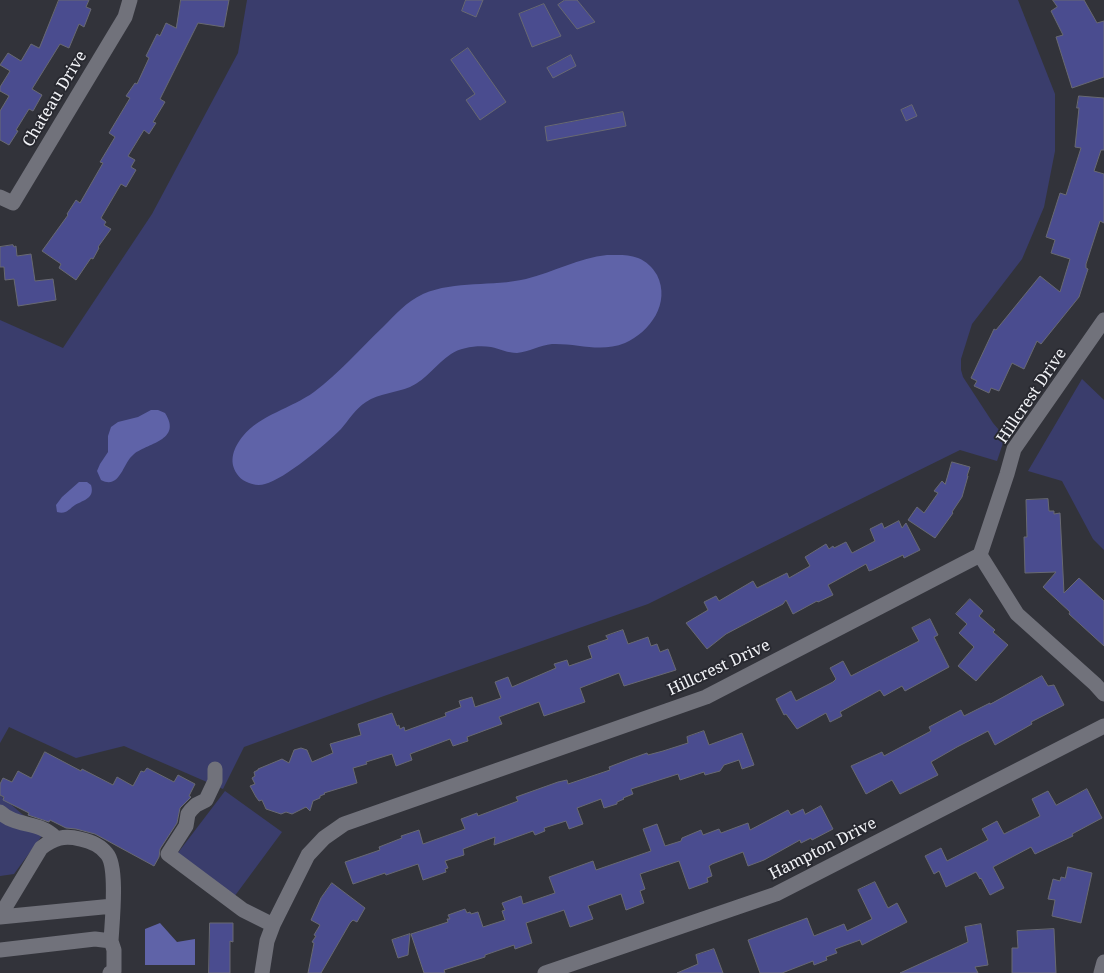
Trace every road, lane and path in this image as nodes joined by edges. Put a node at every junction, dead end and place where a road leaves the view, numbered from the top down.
1 (130, 0) edge
2 (0, 198) edge
3 (1104, 320) edge
4 (980, 555) junction
5 (1104, 694) edge
6 (1104, 726) edge
7 (216, 769) dead end
8 (0, 812) edge
9 (56, 838) junction
10 (113, 906) junction
11 (0, 916) edge
12 (273, 924) junction
13 (111, 941) junction
14 (0, 950) edge
15 (1104, 962) edge
16 (110, 973) edge
17 (262, 973) edge
18 (545, 973) edge
19 (1101, 973) edge

1 - 2 street, Chateau Drive
3 - 4 street, Hillcrest Drive
4 - 5 street
4 - 12 street, Hillcrest Drive
6 - 18 street, Hampton Drive
7 - 12 street
8 - 9 street
9 - 10 street
9 - 11 street
10 - 11 street
10 - 13 street
12 - 17 street, Hillcrest Drive
13 - 14 street
13 - 16 street
15 - 19 street

